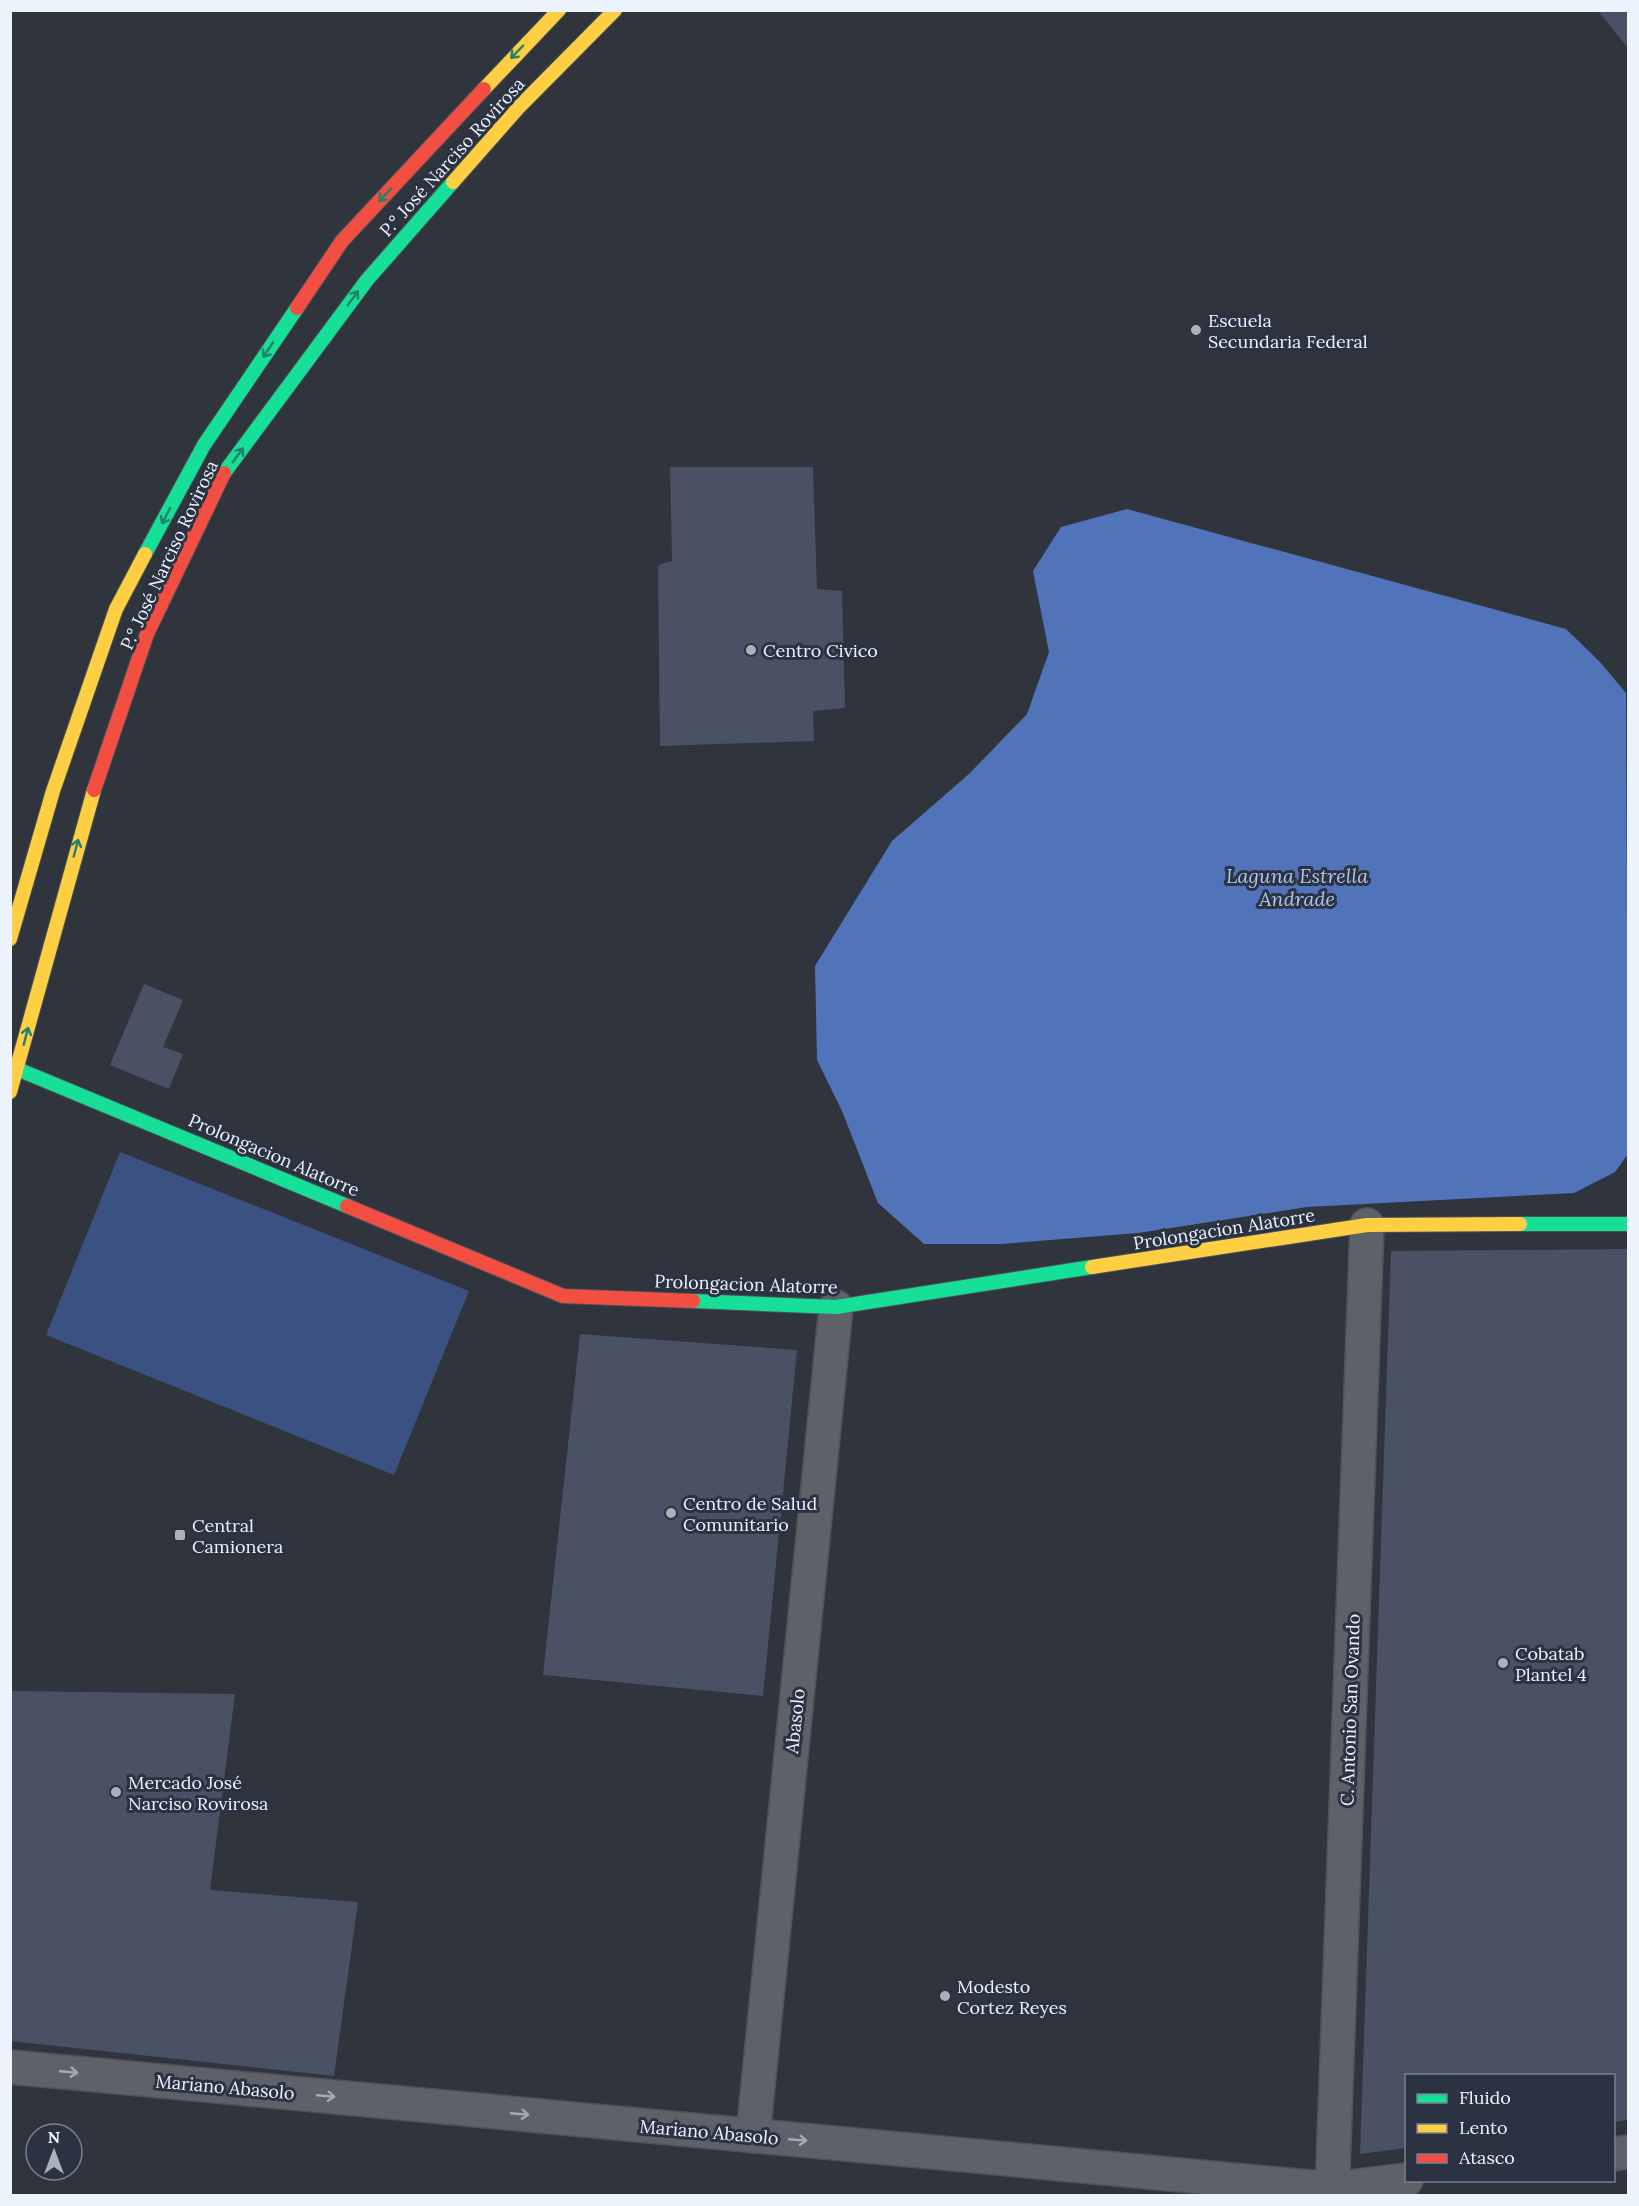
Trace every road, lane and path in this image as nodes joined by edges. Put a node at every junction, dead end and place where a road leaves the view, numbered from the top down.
1 (559, 10) edge
2 (615, 10) edge
3 (10, 939) edge
4 (14, 1067) edge
5 (10, 1092) edge
6 (1629, 1224) edge
7 (1367, 1225) junction
8 (836, 1307) junction
9 (10, 2067) edge
10 (753, 2136) junction
11 (1405, 2180) edge
12 (1332, 2192) edge

1 -> 3 main road, P.° José Narciso Rovirosa
4 -> 2 main road, P.° José Narciso Rovirosa
4 - 5 main road, P.° José Narciso Rovirosa
4 - 8 main road, Prolongacion Alatorre
6 - 7 main road, Prolongacion Alatorre
7 - 8 main road, Prolongacion Alatorre
7 - 12 street, C. Antonio San Ovando
8 - 10 street, Abasolo
9 -> 10 street, Mariano Abasolo
10 -> 12 street, Mariano Abasolo
11 - 12 street, Mariano Abasolo

